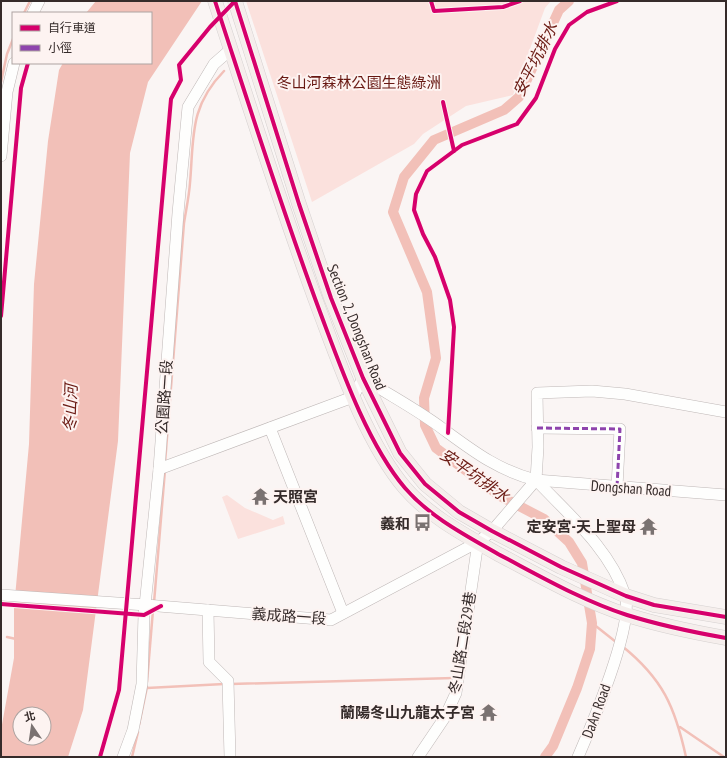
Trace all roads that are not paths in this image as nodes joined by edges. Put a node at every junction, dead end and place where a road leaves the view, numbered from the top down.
1 (39, 1) edge
2 (215, 1) edge
3 (235, 1) edge
4 (34, 12) edge
5 (230, 50) junction
6 (14, 64) edge
7 (1, 156) edge
8 (363, 378) junction
9 (353, 396) junction
10 (726, 412) edge
11 (270, 428) junction
12 (538, 428) junction
13 (159, 469) junction
14 (536, 480) junction
15 (617, 487) junction
16 (726, 495) edge
17 (492, 531) junction
18 (478, 542) junction
19 (1, 595) edge
20 (626, 596) junction
21 (146, 605) junction
22 (208, 610) junction
23 (343, 613) junction
24 (726, 617) edge
25 (625, 620) junction
26 (726, 638) edge
27 (123, 757) edge
28 (230, 757) edge
29 (418, 757) edge
30 (578, 757) edge

1 - 4 street
2 - 5 main road, Section 2, Dongshan Road
3 - 8 main road, Section 2, Dongshan Road
5 - 9 main road, Section 2, Dongshan Road
5 - 13 street, 公園路一段
6 - 7 street
8 - 9 street
8 - 14 street, Dongshan Road
8 - 17 main road, Section 2, Dongshan Road
9 - 11 street
9 - 18 main road, Section 2, Dongshan Road
10 - 12 street
11 - 13 street
11 - 23 street
12 - 14 street
12 - 15 street
13 - 21 street, 公園路一段
14 - 15 street, Dongshan Road
14 - 17 street, 義成路一段
14 - 20 street
15 - 16 street, Dongshan Road
17 - 18 street, 義成路一段
17 - 20 main road, Section 2, Dongshan Road
18 - 23 street, 義成路一段
18 - 25 main road, Section 2, Dongshan Road
18 - 29 street, 冬山路二段29巷
19 - 21 street, 義成路一段
20 - 24 main road, Section 2, Dongshan Road
20 - 25 street, DaAn Road
21 - 22 street, 義成路一段
21 - 27 street, 公園路一段
22 - 23 street, 義成路一段
22 - 28 street
25 - 26 main road, Section 2, Dongshan Road
25 - 30 street, DaAn Road

